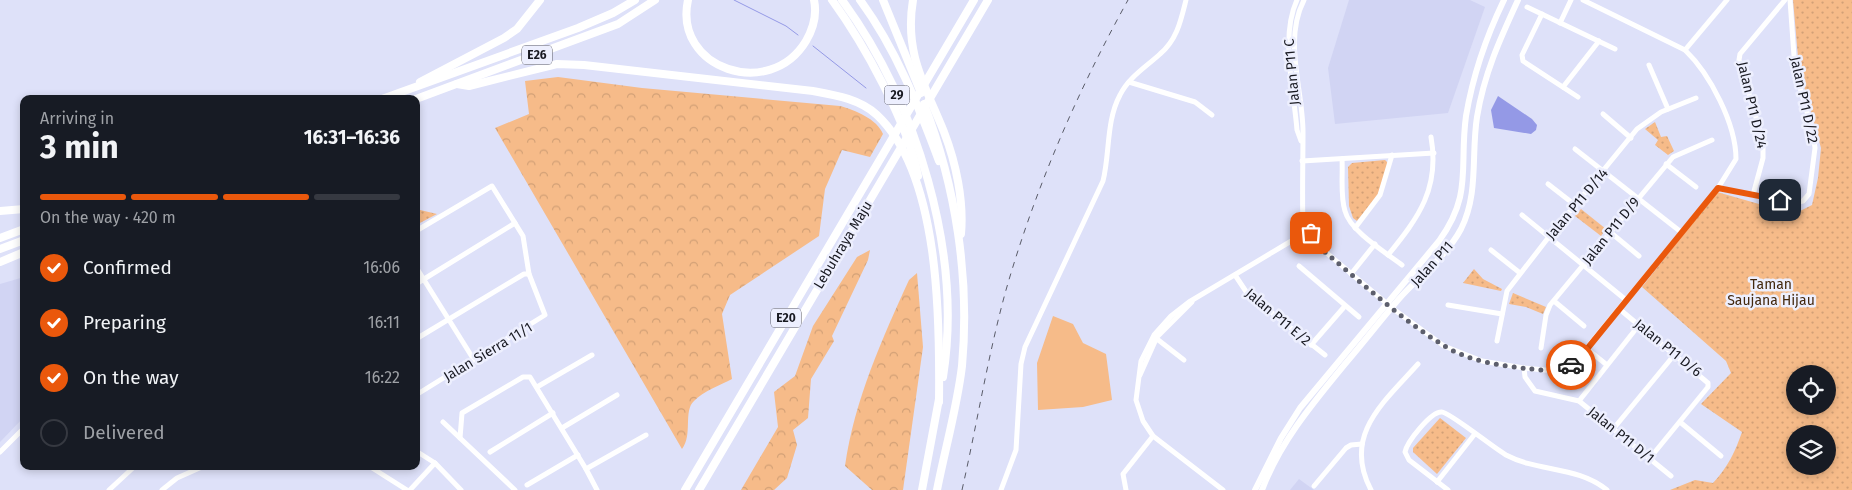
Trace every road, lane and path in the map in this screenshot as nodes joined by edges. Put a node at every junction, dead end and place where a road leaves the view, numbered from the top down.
1 (540, 0) edge
2 (635, 0) edge
3 (655, 0) edge
4 (688, 0) edge
5 (814, 0) edge
6 (832, 0) edge
7 (842, 0) edge
8 (860, 0) edge
9 (883, 0) edge
10 (913, 0) edge
11 (974, 0) edge
12 (988, 0) edge
13 (1186, 0) edge
14 (1297, 0) edge
15 (1304, 0) edge
16 (1504, 0) edge
17 (1518, 0) edge
18 (1571, 0) edge
19 (1583, 0) edge
20 (1727, 0) edge
21 (1785, 0) edge
22 (1790, 0) edge
23 (628, 3) edge
24 (1527, 7) dead end
25 (1542, 14) junction
26 (1560, 23) junction
27 (1598, 41) junction
28 (1615, 49) dead end
29 (1685, 50) junction
30 (1649, 65) dead end
31 (1129, 82) junction
32 (457, 84) junction
33 (1563, 87) junction
34 (413, 88) junction
35 (393, 95) edge
36 (1578, 97) dead end
37 (420, 98) edge
38 (1696, 98) dead end
39 (1668, 109) junction
40 (1602, 114) dead end
41 (1212, 115) dead end
42 (1431, 136) dead end
43 (1631, 138) junction
44 (1712, 140) dead end
45 (1302, 144) junction
46 (1575, 149) dead end
47 (1434, 153) junction
48 (1392, 155) junction
49 (1342, 159) junction
50 (1302, 161) junction
51 (1666, 164) junction
52 (1604, 172) junction
53 (947, 183) junction
54 (1548, 184) dead end
55 (1696, 187) dead end
56 (1718, 188) junction
57 (1753, 195) junction
58 (1638, 198) junction
59 (1575, 205) junction
60 (923, 208) junction
61 (20, 209) edge
62 (0, 211) edge
63 (1522, 215) dead end
64 (515, 223) junction
65 (1303, 227) junction
66 (1355, 228) junction
67 (420, 229) edge
68 (20, 230) edge
69 (1610, 232) junction
70 (1681, 232) junction
71 (0, 238) edge
72 (1298, 238) junction
73 (1309, 238) junction
74 (1548, 238) junction
75 (960, 241) junction
76 (20, 242) edge
77 (1375, 244) junction
78 (0, 249) edge
79 (1491, 250) dead end
80 (20, 254) edge
81 (1388, 254) junction
82 (1639, 256) dead end
83 (0, 262) edge
84 (1402, 265) dead end
85 (1298, 266) dead end
86 (1582, 266) junction
87 (1520, 273) junction
88 (420, 274) edge
89 (529, 274) junction
90 (1351, 274) junction
91 (1235, 275) junction
92 (423, 280) junction
93 (420, 282) edge
94 (1626, 300) junction
95 (1554, 301) junction
96 (1192, 302) junction
97 (1448, 304) dead end
98 (1346, 306) junction
99 (1390, 306) junction
100 (1623, 312) dead end
101 (1502, 314) junction
102 (1359, 316) dead end
103 (447, 320) junction
104 (1584, 326) dead end
105 (1639, 326) junction
106 (420, 337) edge
107 (1157, 338) junction
108 (1498, 341) dead end
109 (1312, 345) junction
110 (1541, 348) dead end
111 (1587, 349) junction
112 (1675, 354) junction
113 (592, 355) dead end
114 (1325, 356) dead end
115 (474, 360) junction
116 (1184, 360) dead end
117 (1418, 364) dead end
118 (1607, 365) junction
119 (1524, 368) junction
120 (1140, 375) junction
121 (537, 387) junction
122 (420, 393) edge
123 (617, 395) dead end
124 (1579, 401) junction
125 (939, 402) junction
126 (553, 413) junction
127 (442, 422) dead end
128 (1680, 422) junction
129 (562, 428) junction
130 (1614, 428) junction
131 (20, 432) edge
132 (646, 435) dead end
133 (1474, 435) junction
134 (1153, 436) junction
135 (460, 438) junction
136 (1362, 444) junction
137 (0, 452) edge
138 (490, 452) dead end
139 (420, 453) edge
140 (578, 454) junction
141 (1721, 456) dead end
142 (1650, 458) junction
143 (435, 462) junction
144 (586, 469) junction
145 (131, 470) edge
146 (195, 470) edge
147 (376, 470) edge
148 (1671, 476) dead end
149 (1437, 482) junction
150 (527, 485) dead end
151 (1314, 486) dead end
152 (109, 490) edge
153 (162, 490) edge
154 (409, 490) edge
155 (461, 490) edge
156 (515, 490) edge
157 (596, 490) edge
158 (685, 490) edge
159 (698, 490) edge
160 (922, 490) edge
161 (937, 490) edge
162 (1001, 490) edge
163 (1126, 490) edge
164 (1223, 490) edge
165 (1255, 490) edge
166 (1262, 490) edge
167 (1371, 490) edge
168 (1448, 490) edge
169 (1606, 490) edge

1 - 34 highway
2 - 23 highway, E26
3 - 32 highway, E26
4 - 5 highway
6 - 60 highway
7 - 125 highway, 29
8 - 53 highway, 29
9 - 53 highway
10 - 75 highway
11 - 158 highway, Lebuhraya Maju / E20
12 - 159 highway, Lebuhraya Maju / E20
13 - 31 street
14 - 45 street, Jalan P11 C
15 - 45 street, Jalan P11 C
16 - 99 main road, Jalan P11
17 - 99 main road, Jalan P11
18 - 26 street
19 - 29 street
20 - 29 street
21 - 57 street, Jalan P11 D/24
22 - 57 street, Jalan P11 D/22
23 - 34 highway, E26
24 - 25 street
25 - 26 street
25 - 33 street
26 - 27 street
27 - 28 street
27 - 33 street
29 - 56 street
30 - 39 street
31 - 41 street
31 - 162 street
32 - 37 highway, E26
32 - 60 highway
33 - 36 street
34 - 35 highway, E26
38 - 39 street, Jalan P11 D/14
39 - 43 street, Jalan P11 D/14
40 - 43 street
42 - 47 street
43 - 52 street, Jalan P11 D/14
44 - 51 street, Jalan P11 D/9
45 - 50 street, Jalan P11 C
46 - 52 street
47 - 48 street
47 - 81 street
48 - 49 street
48 - 66 street
49 - 50 street
49 - 66 street
50 - 65 street, Jalan P11 C
51 - 55 street
51 - 58 street, Jalan P11 D/9
52 - 58 street
52 - 59 street, Jalan P11 D/14
53 - 75 highway, 29
54 - 59 street
56 - 57 street, Jalan P11 D/22
56 - 70 street
58 - 69 street, Jalan P11 D/9
58 - 70 street
59 - 74 street, Jalan P11 D/14
60 - 125 highway
61 - 62 highway
63 - 74 street
64 - 67 street
64 - 89 street
64 - 92 street
65 - 72 street
65 - 73 street
66 - 77 street
68 - 71 highway
69 - 82 street
69 - 86 street, Jalan P11 D/9
70 - 94 street
72 - 73 street
72 - 91 street
73 - 90 street
74 - 86 street
74 - 87 street, Jalan P11 D/14
75 - 161 highway, 29
76 - 78 highway
77 - 81 street
77 - 90 street
79 - 87 street
80 - 83 highway
81 - 84 street
85 - 98 street
86 - 94 street
86 - 95 street, Jalan P11 D/9
87 - 101 street, Jalan P11 D/14
88 - 92 street
89 - 103 street
89 - 115 street, Jalan Sierra 11/1
90 - 99 street
91 - 96 street
91 - 109 street, Jalan P11 E/2
92 - 93 street
92 - 103 street
94 - 111 street
95 - 104 street
95 - 110 street, Jalan P11 D/9
96 - 107 street
96 - 120 street
97 - 101 street
98 - 102 street
98 - 109 street
99 - 119 street
99 - 165 main road, Jalan P11
99 - 166 main road, Jalan P11
100 - 105 street, Jalan P11 D/6
101 - 108 street, Jalan P11 D/14
103 - 106 street
103 - 115 street
105 - 112 street, Jalan P11 D/6
105 - 118 street
107 - 116 street
107 - 120 street
109 - 114 street, Jalan P11 E/2
111 - 118 street
111 - 119 street
112 - 128 street, Jalan P11 D/6
112 - 130 street
113 - 121 street
115 - 122 street, Jalan Sierra 11/1
117 - 136 street
118 - 124 street
119 - 124 street, Jalan P11 D/1
120 - 134 street
121 - 126 street
121 - 135 street
123 - 129 street
124 - 130 street, Jalan P11 D/1
125 - 160 highway, 29
126 - 129 street
126 - 138 street
127 - 135 street
128 - 141 street
128 - 142 street
129 - 140 street
130 - 142 street, Jalan P11 D/1
131 - 137 street
132 - 144 street
133 - 149 street
133 - 149 street
133 - 169 street
134 - 163 street
134 - 164 street
135 - 156 street
136 - 151 street
136 - 167 street
139 - 143 street
140 - 144 street
140 - 150 street
142 - 148 street, Jalan P11 D/1
143 - 154 street
143 - 155 street
144 - 157 street
145 - 152 street
146 - 153 street
147 - 154 street
149 - 168 street

